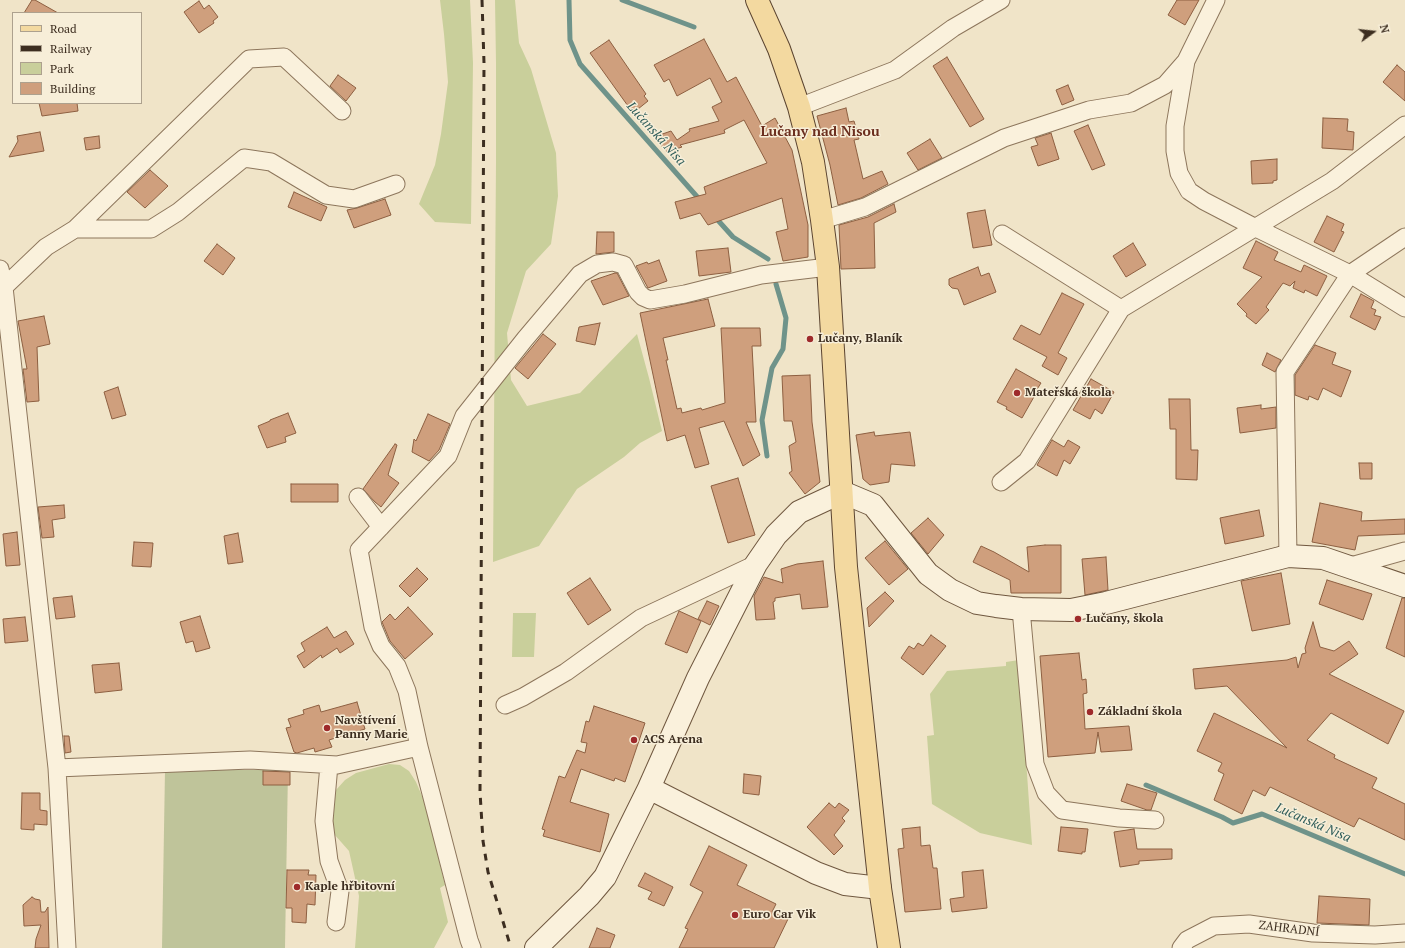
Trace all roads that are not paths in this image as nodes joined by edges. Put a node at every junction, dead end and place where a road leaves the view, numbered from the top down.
1 (756, 0) edge
2 (1001, 0) edge
3 (1216, 0) edge
4 (1186, 61) junction
5 (799, 107) junction
6 (342, 111) dead end
7 (1405, 125) edge
8 (396, 184) dead end
9 (822, 220) junction
10 (1254, 227) junction
11 (75, 229) junction
12 (1002, 234) dead end
13 (1405, 237) edge
14 (828, 267) junction
15 (0, 269) edge
16 (1350, 274) junction
17 (4, 287) junction
18 (1405, 308) edge
19 (1121, 309) junction
20 (1001, 482) dead end
21 (842, 492) junction
22 (358, 497) dead end
23 (381, 526) junction
24 (1405, 551) edge
25 (1288, 556) junction
26 (756, 564) junction
27 (1351, 566) junction
28 (1405, 586) edge
29 (1021, 609) junction
30 (505, 705) dead end
31 (419, 747) junction
32 (329, 765) junction
33 (57, 768) junction
34 (649, 788) junction
35 (1155, 820) dead end
36 (880, 888) junction
37 (336, 922) dead end
38 (1405, 934) edge
39 (67, 948) edge
40 (472, 948) edge
41 (536, 948) edge
42 (889, 948) edge
43 (1181, 948) edge

1 - 5 main road
2 - 5 street
3 - 4 street
4 - 9 street
4 - 10 street
5 - 9 main road
6 - 11 street
7 - 10 street
8 - 11 street
9 - 14 main road
10 - 16 street
10 - 19 street
11 - 17 street
12 - 19 street
13 - 16 street
14 - 21 main road
14 - 23 street
15 - 17 street
16 - 18 street
16 - 25 street
17 - 33 street
19 - 20 street
21 - 26 street
21 - 29 street
21 - 36 main road
22 - 23 street
23 - 31 street
24 - 27 street
25 - 27 street
25 - 29 street
26 - 30 street
26 - 34 street
27 - 28 street
29 - 35 street
31 - 32 street
31 - 40 street
32 - 33 street
32 - 37 street
33 - 39 street
34 - 36 street
34 - 41 street
36 - 42 main road
38 - 43 street, ZAHRADNÍ

